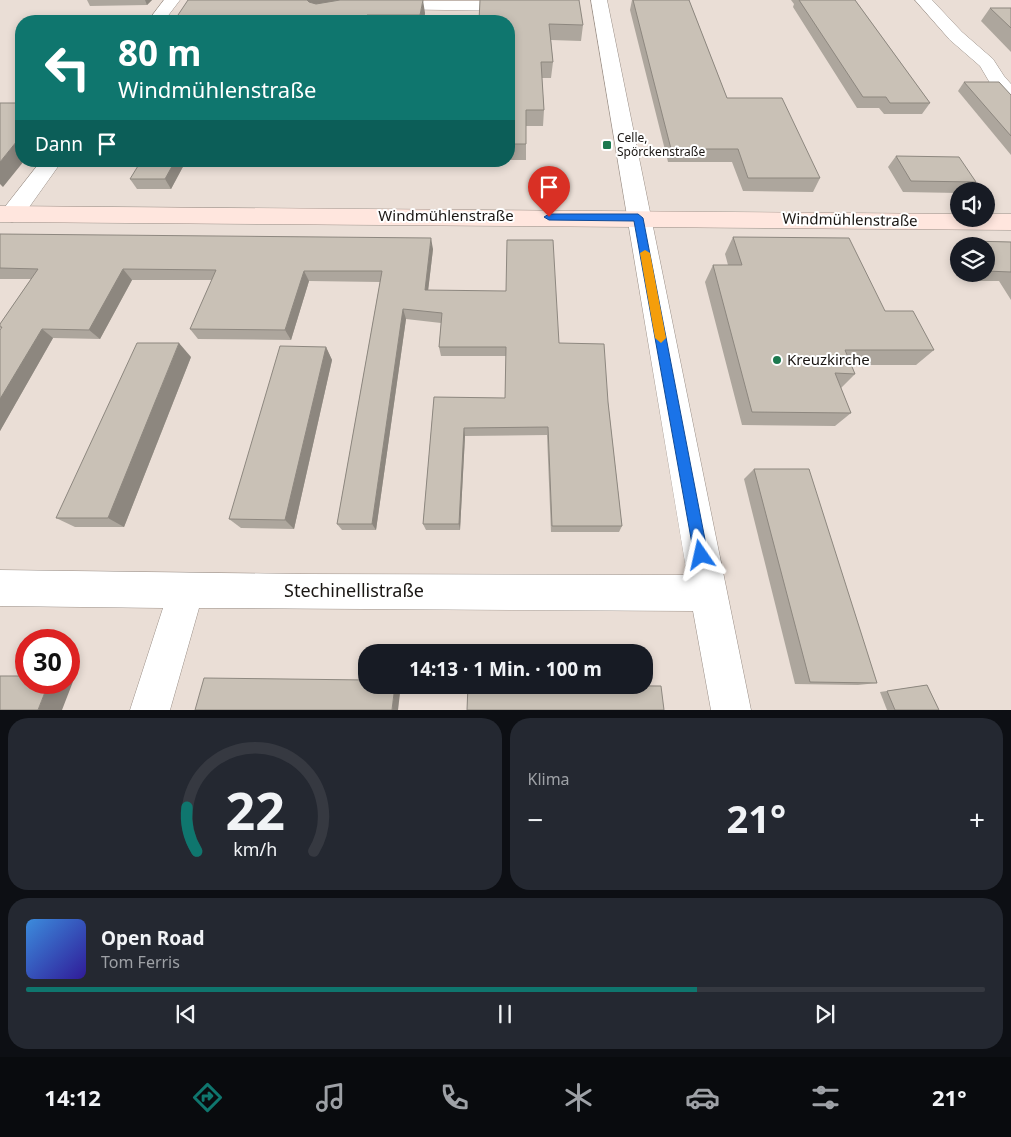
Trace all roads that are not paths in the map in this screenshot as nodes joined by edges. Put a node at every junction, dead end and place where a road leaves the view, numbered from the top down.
1 (172, 0) edge
2 (923, 0) edge
3 (599, 4) edge
4 (369, 6) edge
5 (533, 7) edge
6 (581, 7) edge
7 (161, 15) edge
8 (1011, 95) edge
9 (47, 167) edge
10 (6, 214) edge
11 (638, 218) junction
12 (1011, 222) edge
13 (0, 588) edge
14 (186, 590) junction
15 (708, 593) junction
16 (150, 710) edge
17 (731, 710) edge

1 - 7 street
2 - 8 street
3 - 6 street
3 - 11 street
4 - 5 street
9 - 10 street
10 - 11 street, Windmühlenstraße
11 - 12 street, Windmühlenstraße
11 - 15 street
13 - 14 street, Stechinellistraße
14 - 15 street, Stechinellistraße
14 - 16 street
15 - 17 street

